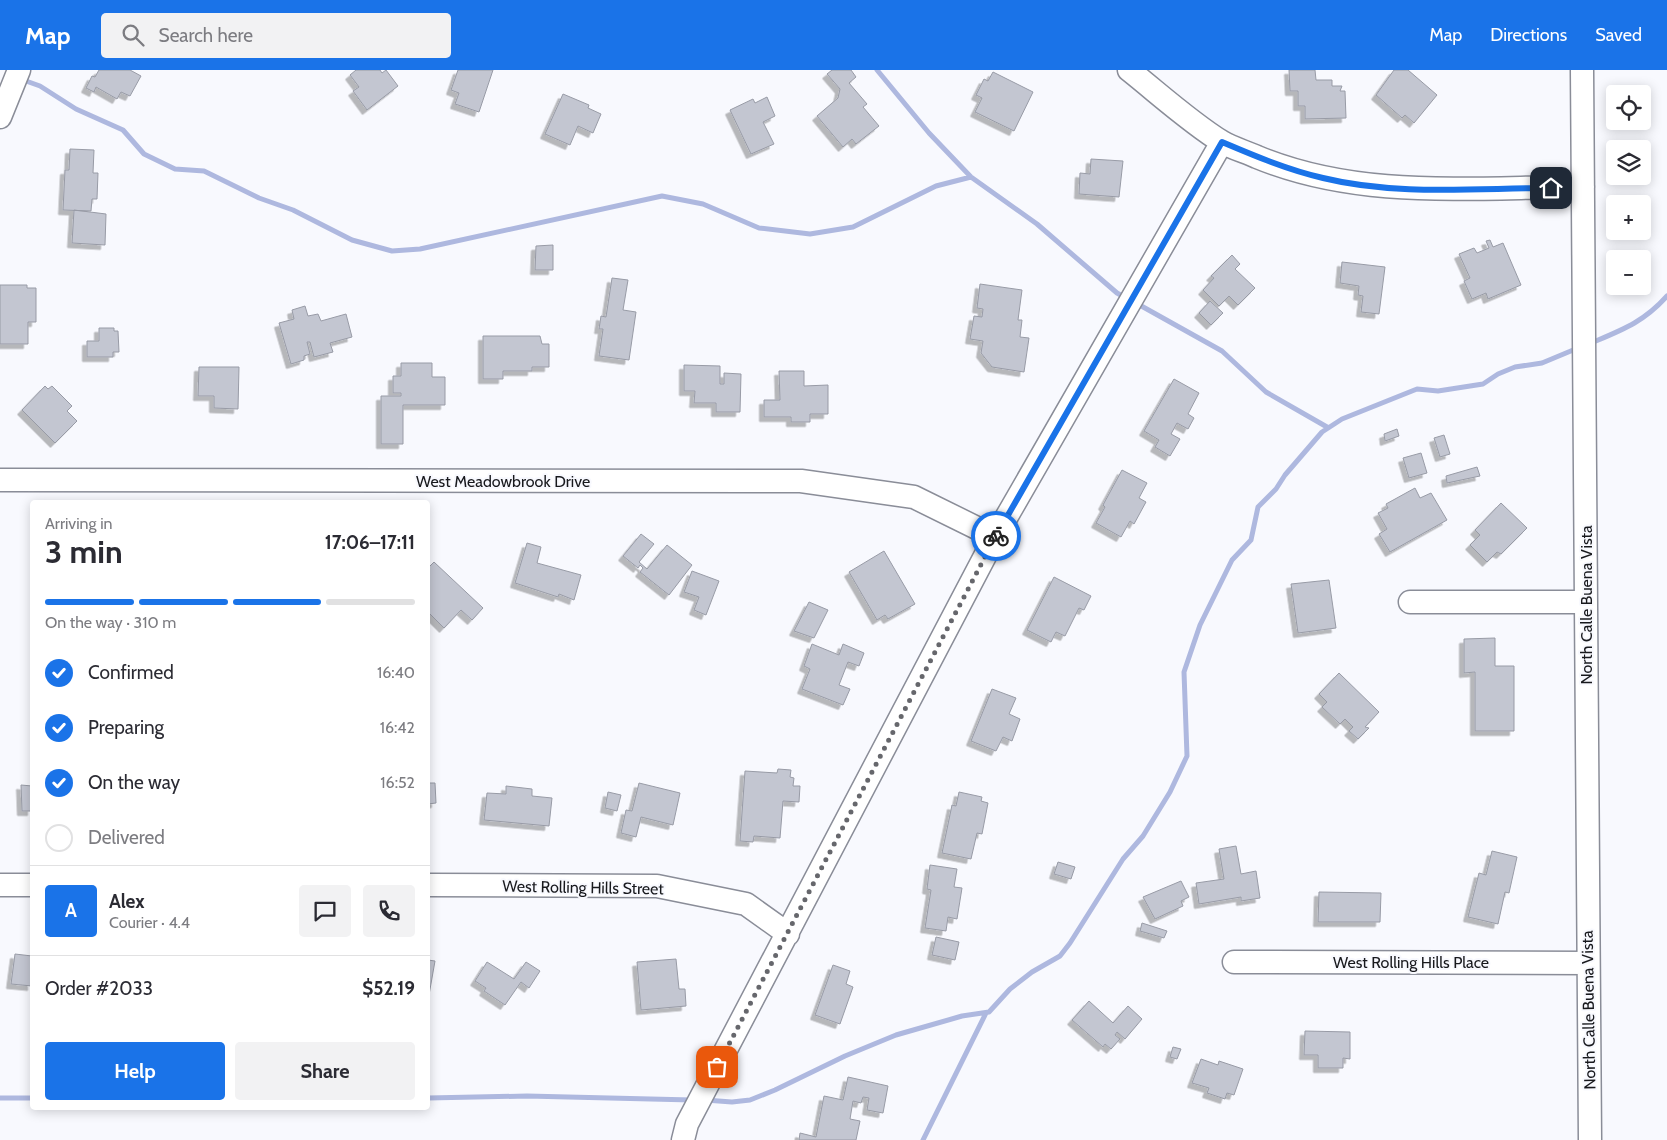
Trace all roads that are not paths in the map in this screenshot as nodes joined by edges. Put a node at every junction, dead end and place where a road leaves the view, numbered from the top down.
1 (18, 70) edge
2 (1129, 70) edge
3 (1582, 70) edge
4 (0, 117) edge
5 (1222, 142) junction
6 (1583, 187) junction
7 (0, 480) edge
8 (995, 537) junction
9 (1410, 602) dead end
10 (1585, 602) junction
11 (0, 885) edge
12 (30, 885) edge
13 (430, 886) edge
14 (788, 934) junction
15 (1234, 962) dead end
16 (1588, 963) junction
17 (683, 1140) edge
18 (1590, 1140) edge

1 - 4 street
2 - 5 street
3 - 6 street, North Calle Buena Vista
5 - 6 street
5 - 8 street
6 - 10 street, North Calle Buena Vista
7 - 8 street, West Meadowbrook Drive
8 - 14 street
9 - 10 street
10 - 16 street, North Calle Buena Vista
11 - 12 street
13 - 14 street, West Rolling Hills Street
14 - 17 street
15 - 16 street, West Rolling Hills Place
16 - 18 street, North Calle Buena Vista

